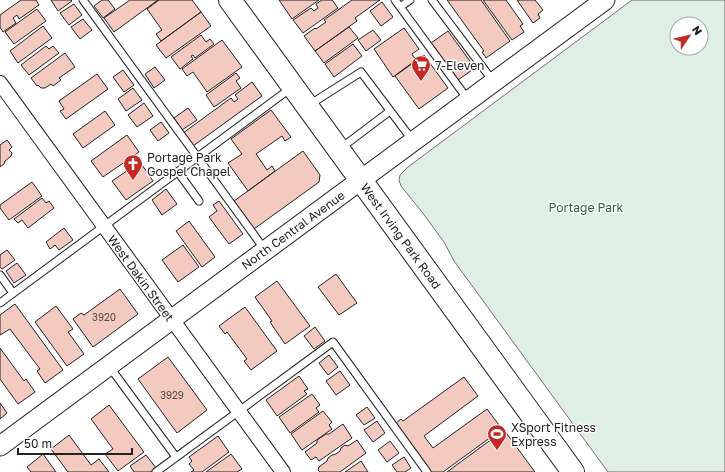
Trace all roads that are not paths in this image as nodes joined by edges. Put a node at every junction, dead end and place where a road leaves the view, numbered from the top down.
1 (84, 0) edge
2 (230, 0) edge
3 (395, 0) edge
4 (410, 0) edge
5 (432, 0) edge
6 (605, 0) edge
7 (400, 7) junction
8 (493, 82) junction
9 (0, 83) edge
10 (293, 86) junction
11 (469, 101) junction
12 (308, 107) junction
13 (390, 111) junction
14 (413, 142) junction
15 (338, 149) junction
16 (198, 157) junction
17 (178, 172) junction
18 (360, 180) junction
19 (199, 202) dead end
20 (104, 226) junction
21 (265, 250) junction
22 (0, 275) edge
23 (13, 293) junction
24 (0, 303) edge
25 (172, 319) junction
26 (109, 366) junction
27 (238, 411) junction
28 (0, 446) edge
29 (176, 457) junction
30 (156, 472) edge
31 (283, 472) edge
32 (427, 472) edge
33 (573, 472) edge

1 - 16 lane
2 - 10 main road, West Irving Park Road
3 - 7 lane
4 - 7 lane
5 - 8 lane
6 - 8 main road, North Central Avenue
7 - 11 lane
8 - 11 main road, North Central Avenue
9 - 20 street, West Dakin Street
10 - 12 main road, West Irving Park Road
10 - 16 lane
11 - 14 main road, North Central Avenue
12 - 13 lane
12 - 15 main road, West Irving Park Road
13 - 14 lane
13 - 15 lane
14 - 18 main road, North Central Avenue
15 - 18 main road, West Irving Park Road
16 - 17 lane
16 - 21 lane
17 - 19 lane
17 - 20 lane
18 - 21 main road, North Central Avenue
18 - 33 main road, West Irving Park Road
20 - 23 lane
20 - 25 street, West Dakin Street
21 - 25 main road, North Central Avenue
22 - 23 lane
23 - 24 lane
25 - 26 main road, North Central Avenue
25 - 27 street, West Dakin Street
26 - 28 main road, North Central Avenue
26 - 29 lane
27 - 29 lane
27 - 31 street, West Dakin Street
27 - 32 lane
29 - 30 lane

